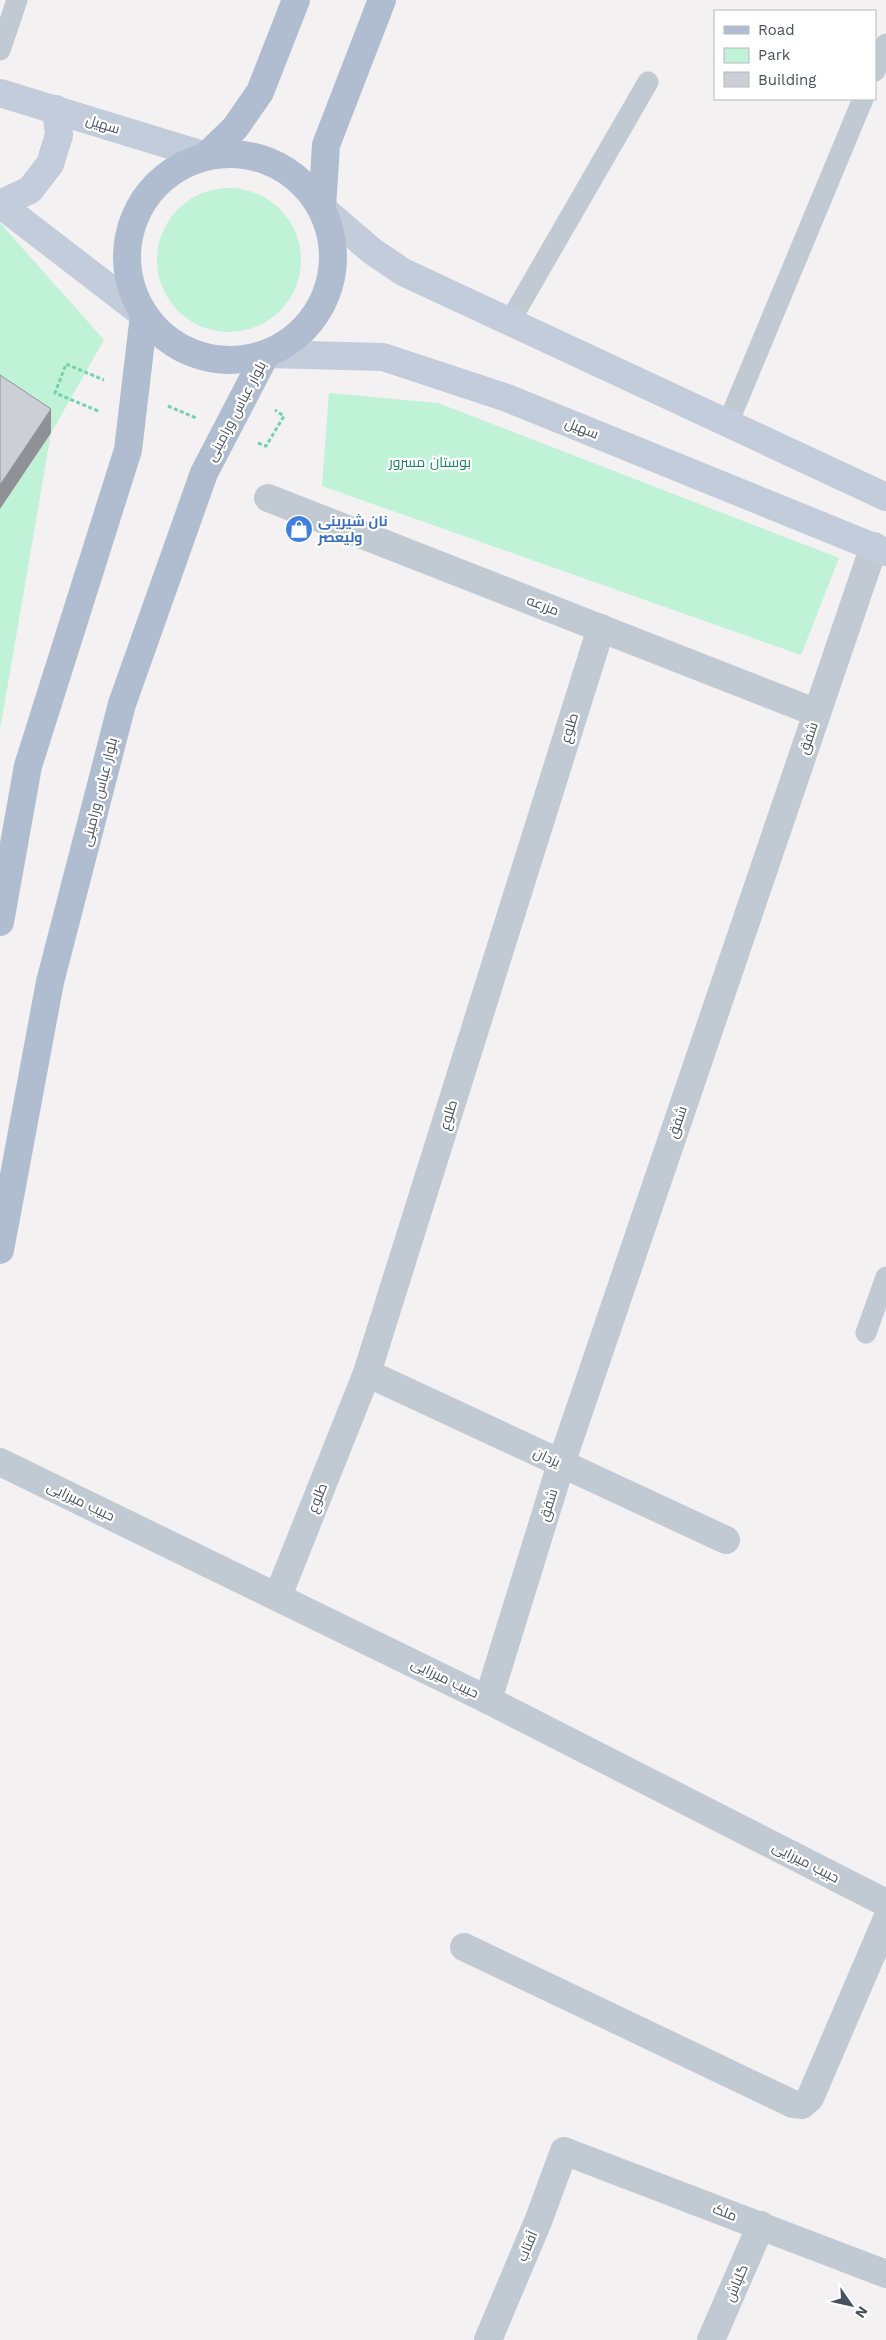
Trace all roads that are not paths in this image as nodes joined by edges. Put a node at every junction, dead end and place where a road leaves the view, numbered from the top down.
1 (17, 0) edge
2 (296, 0) edge
3 (382, 0) edge
4 (886, 44) edge
5 (0, 50) edge
6 (876, 69) edge
7 (648, 82) dead end
8 (0, 94) edge
9 (863, 100) edge
10 (56, 109) junction
11 (206, 156) junction
12 (0, 204) edge
13 (322, 208) junction
14 (144, 315) junction
15 (510, 322) junction
16 (266, 354) junction
17 (728, 423) junction
18 (885, 493) edge
19 (268, 498) dead end
20 (880, 549) edge
21 (601, 628) junction
22 (817, 713) junction
23 (0, 922) edge
24 (0, 1250) edge
25 (886, 1277) edge
26 (866, 1333) dead end
27 (367, 1373) junction
28 (0, 1462) edge
29 (561, 1464) junction
30 (726, 1540) dead end
31 (278, 1596) junction
32 (488, 1700) junction
33 (886, 1903) edge
34 (886, 1921) edge
35 (464, 1947) dead end
36 (564, 2151) joint
37 (761, 2225) junction
38 (886, 2274) edge
39 (488, 2340) edge
40 (711, 2340) edge

1 - 5 lane
2 - 11 main road
3 - 13 main road
4 - 6 lane
7 - 15 lane
8 - 10 main road, سهیل
9 - 17 lane
10 - 11 main road, سهیل
10 - 12 main road
11 - 13 main road
11 - 14 main road
12 - 14 main road
13 - 15 main road
13 - 16 main road
14 - 16 main road
14 - 23 main road
15 - 17 main road
16 - 20 main road, سهیل
16 - 24 main road, بلوار عباس ورامینی
17 - 18 main road
19 - 21 street, مزرعه
20 - 22 street, شفق
21 - 22 street, مزرعه
21 - 27 street, طلوع
22 - 29 street, شفق
25 - 26 lane
27 - 29 street, یزدان
27 - 31 street, طلوع
28 - 31 street, حبیب میرزایی
29 - 30 street, یزدان
29 - 32 street, شفق
31 - 32 street, حبیب میرزایی
32 - 33 street, حبیب میرزایی
34 - 35 street
36 - 37 street, ملک
36 - 39 street, آفتاب
37 - 38 street, ملک
37 - 40 street, گلپاش

